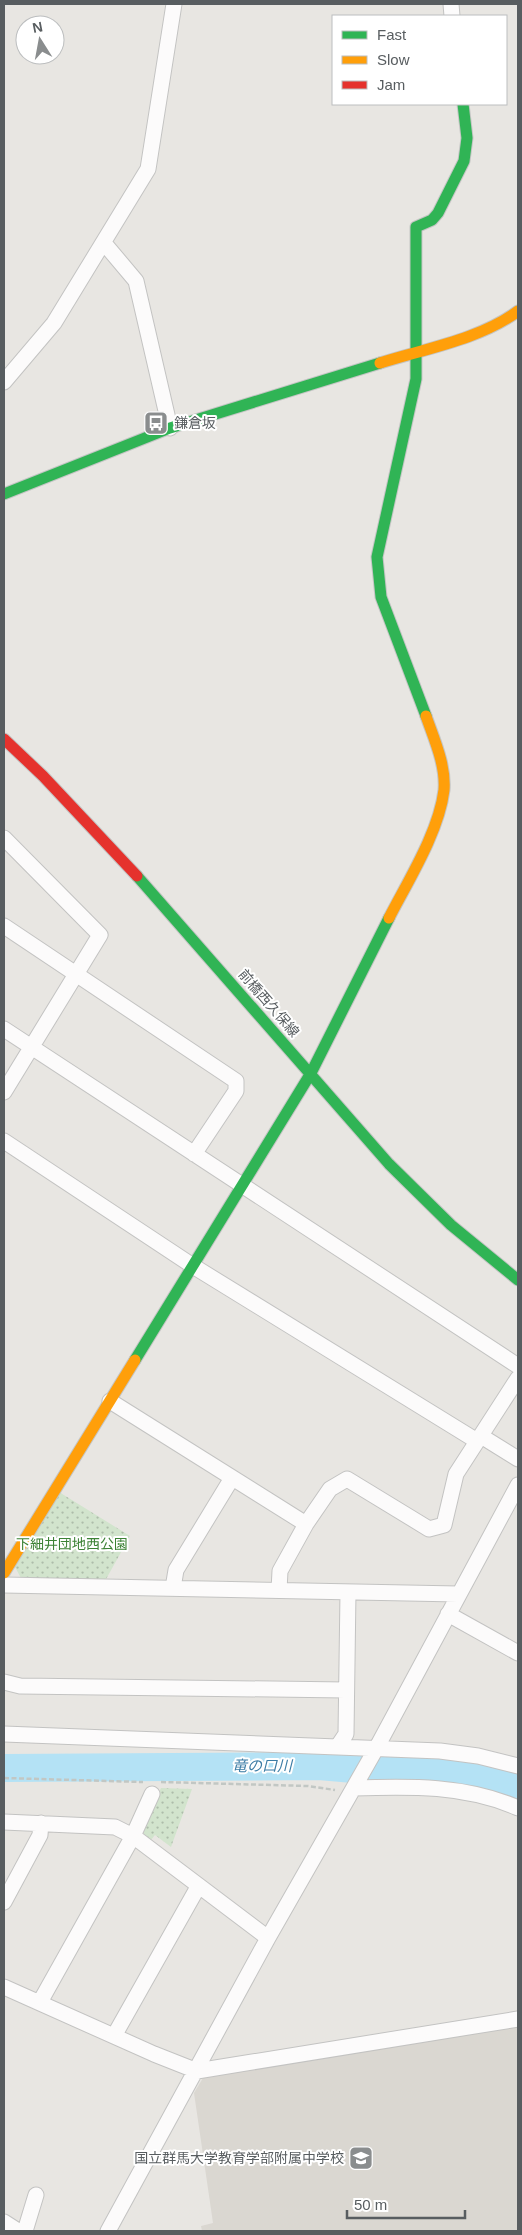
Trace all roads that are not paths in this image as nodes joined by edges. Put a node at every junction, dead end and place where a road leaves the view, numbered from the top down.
1 (174, 4) edge
2 (463, 105) edge
3 (104, 243) junction
4 (518, 311) edge
5 (417, 351) junction
6 (4, 382) edge
7 (170, 428) junction
8 (4, 494) edge
9 (4, 739) edge
10 (4, 838) edge
11 (4, 926) edge
12 (76, 975) junction
13 (4, 1029) edge
14 (31, 1047) junction
15 (311, 1073) junction
16 (4, 1092) edge
17 (4, 1141) edge
18 (194, 1154) junction
19 (242, 1185) junction
20 (193, 1266) junction
21 (518, 1280) edge
22 (518, 1366) edge
23 (518, 1378) edge
24 (110, 1401) junction
25 (479, 1439) junction
26 (518, 1458) edge
27 (232, 1478) junction
28 (518, 1485) edge
29 (306, 1524) junction
30 (4, 1573) edge
31 (4, 1585) edge
32 (173, 1588) junction
33 (279, 1590) junction
34 (348, 1592) junction
35 (458, 1594) junction
36 (448, 1614) junction
37 (518, 1652) edge
38 (4, 1682) edge
39 (346, 1690) junction
40 (4, 1734) edge
41 (338, 1746) junction
42 (375, 1750) junction
43 (518, 1766) edge
44 (356, 1785) junction
45 (152, 1786) road end
46 (518, 1808) edge
47 (4, 1822) edge
48 (41, 1823) junction
49 (133, 1836) junction
50 (198, 1887) junction
51 (4, 1902) edge
52 (268, 1938) junction
53 (4, 1987) edge
54 (40, 2002) junction
55 (518, 2019) edge
56 (114, 2036) junction
57 (197, 2071) junction
58 (36, 2195) dead end
59 (4, 2222) edge
60 (18, 2231) edge
61 (25, 2231) edge
62 (108, 2231) edge

1 - 3 street
2 - 5 street
3 - 6 street
3 - 7 street
4 - 5 street
5 - 7 street
5 - 15 street
7 - 8 street
9 - 15 street, 前橋西久保線
10 - 12 street
11 - 12 street
12 - 14 street
12 - 18 street
13 - 14 street
14 - 16 street
14 - 18 street
15 - 19 street
15 - 21 street, 前橋西久保線
17 - 20 street
18 - 19 street
19 - 20 street
19 - 22 street
20 - 24 street
20 - 25 street
23 - 25 street
24 - 27 street
24 - 30 street
25 - 26 street
25 - 29 street
27 - 29 street
27 - 32 street
28 - 35 street
29 - 33 street
31 - 32 street
32 - 33 street
33 - 34 street
34 - 35 street
34 - 39 street
35 - 36 street
36 - 37 street
36 - 42 street
38 - 39 street
39 - 41 street
40 - 41 street
41 - 42 street
42 - 43 street
42 - 44 street
44 - 46 street
44 - 52 street
45 - 49 street
47 - 48 street
48 - 49 street
48 - 51 street
49 - 50 street
49 - 54 street
50 - 52 street
50 - 56 street
52 - 57 street
53 - 54 street
54 - 56 street
55 - 57 street
56 - 57 street
57 - 62 street
58 - 61 street
59 - 60 street

